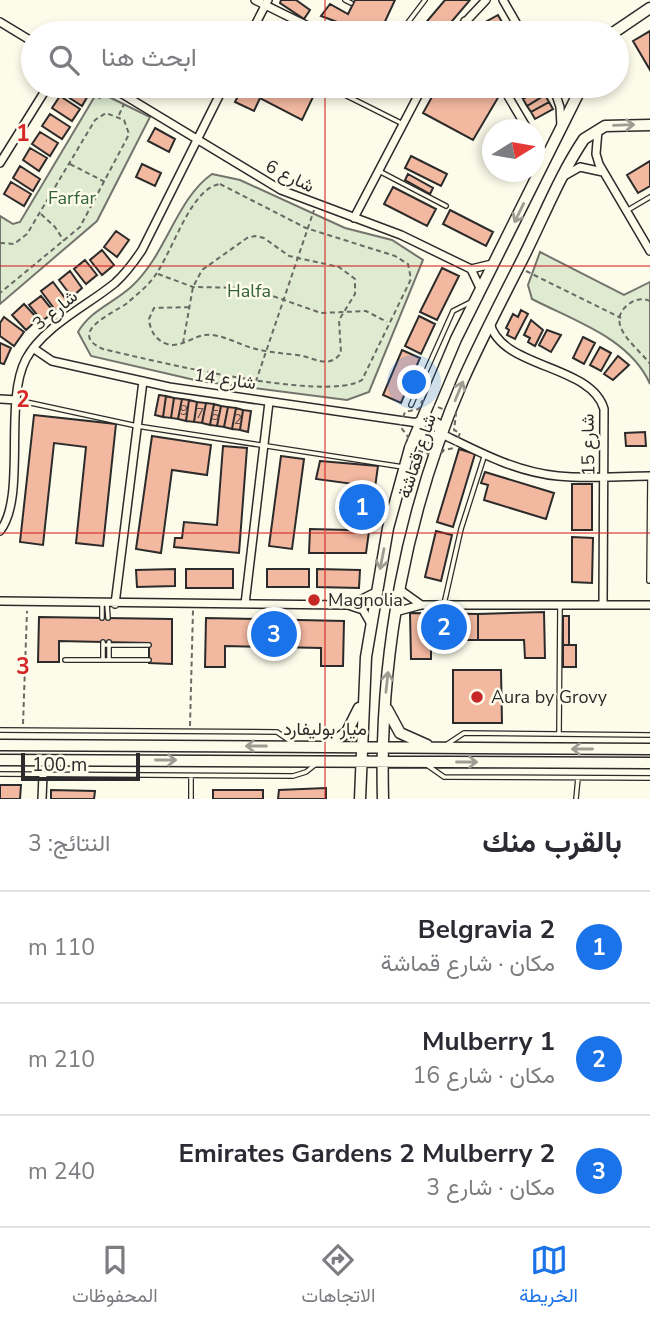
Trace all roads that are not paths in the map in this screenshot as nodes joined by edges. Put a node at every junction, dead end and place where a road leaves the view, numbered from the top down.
1 (255, 0) edge
2 (345, 0) edge
3 (425, 0) edge
4 (486, 0) edge
5 (503, 0) edge
6 (267, 3) edge
7 (351, 3) dead end
8 (649, 7) edge
9 (257, 21) edge
10 (300, 21) edge
11 (409, 21) edge
12 (465, 21) edge
13 (515, 21) edge
14 (629, 21) edge
15 (0, 22) edge
16 (21, 35) edge
17 (41, 98) edge
18 (132, 98) edge
19 (218, 98) edge
20 (351, 98) edge
21 (416, 98) edge
22 (509, 98) edge
23 (557, 98) edge
24 (575, 98) edge
25 (522, 119) edge
26 (403, 124) junction
27 (650, 125) edge
28 (599, 128) junction
29 (561, 130) junction
30 (197, 139) junction
31 (545, 161) edge
32 (0, 163) edge
33 (379, 171) junction
34 (604, 173) junction
35 (565, 176) junction
36 (534, 182) edge
37 (650, 197) edge
38 (446, 206) dead end
39 (626, 211) junction
40 (354, 218) junction
41 (650, 251) edge
42 (494, 263) junction
43 (471, 269) junction
44 (481, 290) junction
45 (475, 302) junction
46 (490, 323) junction
47 (502, 344) junction
48 (33, 348) junction
49 (478, 348) junction
50 (426, 371) junction
51 (439, 376) junction
52 (143, 381) junction
53 (0, 399) edge
54 (17, 400) junction
55 (269, 402) junction
56 (411, 405) dead end
57 (418, 423) junction
58 (137, 426) junction
59 (442, 434) junction
60 (264, 447) junction
61 (485, 455) junction
62 (405, 467) junction
63 (604, 476) junction
64 (650, 476) edge
65 (0, 531) edge
66 (649, 581) edge
67 (398, 588) junction
68 (376, 592) junction
69 (0, 601) edge
70 (108, 604) junction
71 (245, 604) junction
72 (348, 605) junction
73 (421, 605) junction
74 (443, 605) junction
75 (560, 605) junction
76 (603, 605) junction
77 (650, 606) edge
78 (395, 612) junction
79 (105, 618) dead end
80 (371, 624) junction
81 (106, 643) junction
82 (149, 645) dead end
83 (65, 660) dead end
84 (103, 660) junction
85 (109, 660) junction
86 (149, 660) dead end
87 (364, 695) junction
88 (385, 705) junction
89 (0, 730) edge
90 (559, 734) junction
91 (650, 734) edge
92 (0, 745) edge
93 (297, 747) junction
94 (326, 747) junction
95 (360, 747) junction
96 (383, 747) junction
97 (440, 748) junction
98 (650, 749) edge
99 (0, 760) edge
100 (318, 761) junction
101 (360, 761) junction
102 (383, 761) junction
103 (424, 761) junction
104 (650, 763) edge
105 (0, 774) edge
106 (43, 775) junction
107 (191, 776) junction
108 (578, 778) junction
109 (650, 778) edge
110 (42, 799) edge
111 (191, 799) edge
112 (360, 799) edge
113 (383, 799) edge
114 (576, 799) edge

1 - 6 street
2 - 7 lane
3 - 11 lane
4 - 12 street
5 - 13 street
6 - 9 street
6 - 10 street
8 - 14 street
15 - 16 street
17 - 32 street
18 - 30 street, شارع 6
19 - 30 street, شارع 3
20 - 26 lane
21 - 26 street
22 - 25 street
23 - 29 street
24 - 29 street, شارع قماشة
26 - 33 street
28 -> 27 street
28 - 34 street
28 - 35 street, شارع قماشة
29 - 31 street, شارع قماشة
30 - 40 street, شارع 6
30 - 48 street, شارع 3
33 - 38 lane
33 - 40 street
34 - 35 street
34 - 39 street
35 - 46 street, شارع قماشة
36 -> 42 street, شارع قماشة
37 - 39 lane
39 - 41 street
40 - 43 street, شارع 6
42 - 43 street
42 - 44 street, شارع قماشة
43 - 44 street
44 - 45 street, شارع قماشة
45 - 50 lane
45 - 51 street, شارع قماشة
46 - 47 street
46 - 49 street, شارع قماشة
47 - 49 street
47 - 63 street, شارع 15
48 - 52 street, شارع 14
48 - 54 street, شارع 3
59 -> 49 street, شارع قماشة
50 - 51 street
50 - 56 lane
51 - 57 street, شارع قماشة
52 - 55 street, شارع 14
52 - 58 street
53 - 54 street
54 - 58 lane
54 - 65 street, شارع 3
55 - 57 street, شارع 14
55 - 60 street
57 - 59 street
57 - 62 street, شارع قماشة
58 - 60 lane
58 - 70 street
59 - 61 street
59 - 67 street, شارع قماشة
60 - 62 lane
60 - 71 street
61 - 63 street
61 - 74 lane
62 -> 68 street, شارع قماشة
63 - 64 street
63 - 76 street, شارع 15
64 - 66 lane
67 - 73 street
67 - 78 street, شارع قماشة
68 - 72 street
68 - 80 street, شارع قماشة
69 - 70 street
70 - 71 street
70 - 79 lane
71 - 72 street
72 - 80 street
73 - 74 street
73 - 78 street
74 - 75 street
75 - 76 street
75 - 90 lane
76 - 77 street
88 -> 78 street, شارع قماشة
80 - 87 street, شارع قماشة
81 - 82 lane
81 - 84 lane
81 - 85 lane
83 - 84 lane
84 - 85 lane
85 - 86 lane
87 - 94 street
87 - 95 street, شارع قماشة
88 - 96 street, شارع قماشة
88 - 97 street
89 - 93 lane
90 - 91 lane
90 - 97 lane
93 -> 92 street, ميار بوليفارد
93 - 94 street, ميار بوليفارد
94 - 95 street, ميار بوليفارد
95 - 96 street, ميار بوليفارد
95 - 101 street, شارع قماشة
96 - 97 street, ميار بوليفارد
96 - 102 street, شارع قماشة
98 -> 97 street, ميار بوليفارد
99 -> 100 street, ميار بوليفارد
100 - 101 street, ميار بوليفارد
100 - 107 lane
101 - 102 street, ميار بوليفارد
101 - 112 street, شارع قماشة
102 - 103 street, ميار بوليفارد
102 - 113 street, شارع قماشة
103 -> 104 street, ميار بوليفارد
103 - 108 lane
105 - 106 lane
106 - 107 lane
106 - 110 street
107 - 111 lane
108 - 109 lane
108 - 114 lane

